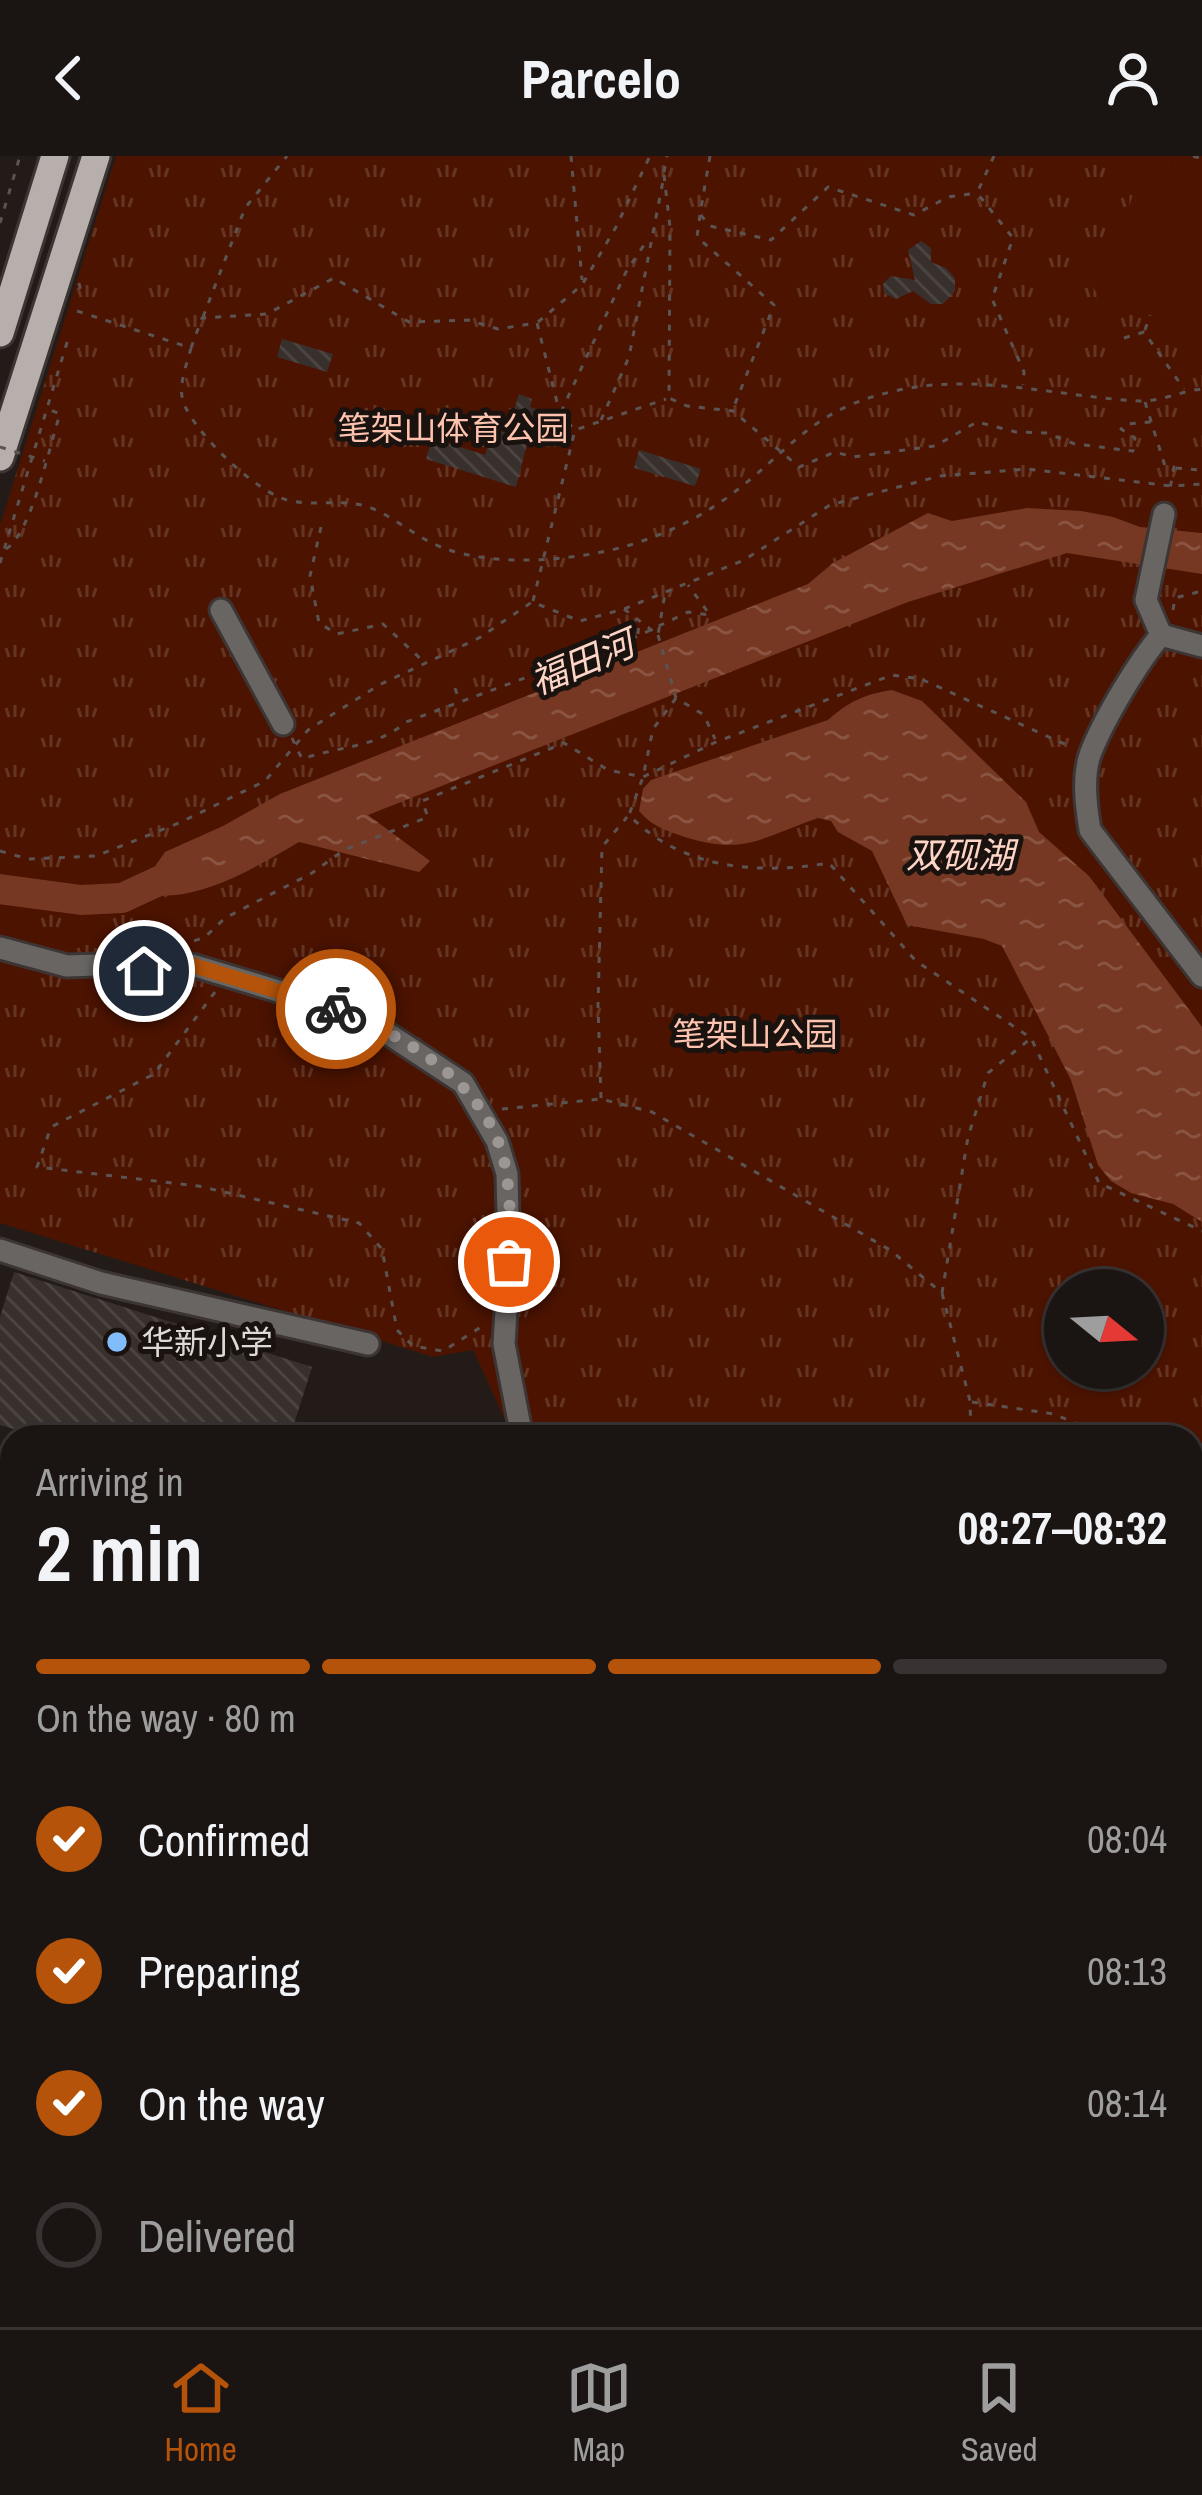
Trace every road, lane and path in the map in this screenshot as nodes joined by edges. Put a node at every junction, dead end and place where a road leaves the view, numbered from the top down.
1 (20, 156) edge
2 (55, 156) edge
3 (96, 156) edge
4 (287, 156) edge
5 (571, 156) edge
6 (650, 156) edge
7 (667, 156) edge
8 (710, 156) edge
9 (994, 156) edge
10 (1193, 156) edge
11 (1202, 159) edge
12 (664, 175) junction
13 (977, 193) junction
14 (700, 214) junction
15 (0, 223) edge
16 (652, 232) junction
17 (582, 285) junction
18 (77, 311) dead end
19 (1150, 315) dead end
20 (202, 317) junction
21 (536, 323) junction
22 (1144, 332) junction
23 (0, 333) edge
24 (69, 336) dead end
25 (1124, 338) dead end
26 (191, 348) junction
27 (1022, 388) junction
28 (1202, 389) edge
29 (1185, 391) junction
30 (669, 398) junction
31 (1145, 402) junction
32 (49, 410) junction
33 (733, 411) junction
34 (560, 414) junction
35 (602, 419) junction
36 (1151, 422) junction
37 (575, 430) junction
38 (0, 447) edge
39 (778, 451) junction
40 (0, 457) edge
41 (45, 461) junction
42 (1174, 467) junction
43 (1202, 467) edge
44 (1202, 484) edge
45 (1171, 486) junction
46 (1164, 514) dead end
47 (321, 527) dead end
48 (4, 550) junction
49 (543, 559) junction
50 (0, 562) edge
51 (687, 584) junction
52 (1202, 591) edge
53 (664, 593) junction
54 (532, 602) junction
55 (624, 609) junction
56 (221, 610) dead end
57 (639, 620) junction
58 (658, 635) junction
59 (1164, 635) junction
60 (638, 636) junction
61 (1202, 646) edge
62 (425, 663) junction
63 (455, 688) dead end
64 (676, 698) junction
65 (460, 702) junction
66 (283, 724) dead end
67 (716, 742) junction
68 (1090, 755) junction
69 (302, 759) dead end
70 (643, 777) junction
71 (628, 815) junction
72 (0, 851) edge
73 (0, 948) edge
74 (172, 950) dead end
75 (227, 976) junction
76 (1202, 976) edge
77 (1031, 1038) junction
78 (602, 1099) junction
79 (482, 1111) junction
80 (1202, 1232) edge
81 (0, 1250) edge
82 (942, 1293) junction
83 (505, 1312) junction
84 (368, 1345) dead end
85 (970, 1401) junction
86 (520, 1425) edge
87 (971, 1425) edge
88 (1080, 1425) edge

1 - 15 path
2 - 23 main road
3 - 40 main road
4 - 20 path
5 - 17 path
6 - 17 path
7 - 12 path
8 - 14 path
9 - 13 path
10 - 11 path
12 - 16 path
12 - 30 path
13 - 14 path
13 - 27 path
14 - 33 path
16 - 34 path
16 - 35 path
17 - 21 path
18 - 26 path
19 - 22 path
20 - 21 path
20 - 26 path
21 - 34 path
22 - 25 path
22 - 29 path
24 - 32 path
26 - 49 path
27 - 31 path
27 - 39 path
28 - 29 path
29 - 31 path
30 - 33 path
30 - 35 path
31 - 36 path
32 - 41 path
32 - 48 path
33 - 39 path
34 - 37 path
35 - 37 path
36 - 39 path
36 - 42 path
37 - 49 path
38 - 41 path, bridge
39 - 49 path
41 - 48 path
42 - 43 path
42 - 45 path
44 - 45 path
45 - 51 path
46 - 59 street
47 - 62 path
48 - 50 path
49 - 54 path
51 - 53 path
51 - 60 path
52 - 59 path
53 - 55 path
53 - 58 path, bridge
54 - 55 path
54 - 62 path
55 - 57 path, bridge
56 - 66 street
57 - 58 path, bridge
57 - 60 path
58 - 64 path
59 - 61 street
59 - 68 street
60 - 65 path
62 - 72 path
63 - 65 path
64 - 67 path
64 - 70 path
65 - 69 path
67 - 68 path
67 - 70 path
68 - 76 street
70 - 71 path
70 - 74 path
71 - 77 path
71 - 78 path
73 - 75 street
75 - 79 street
75 - 83 path
77 - 80 path
77 - 82 path
78 - 79 path
78 - 82 path
79 - 83 street
81 - 84 street
82 - 85 path
83 - 86 street
85 - 87 path
85 - 88 path

